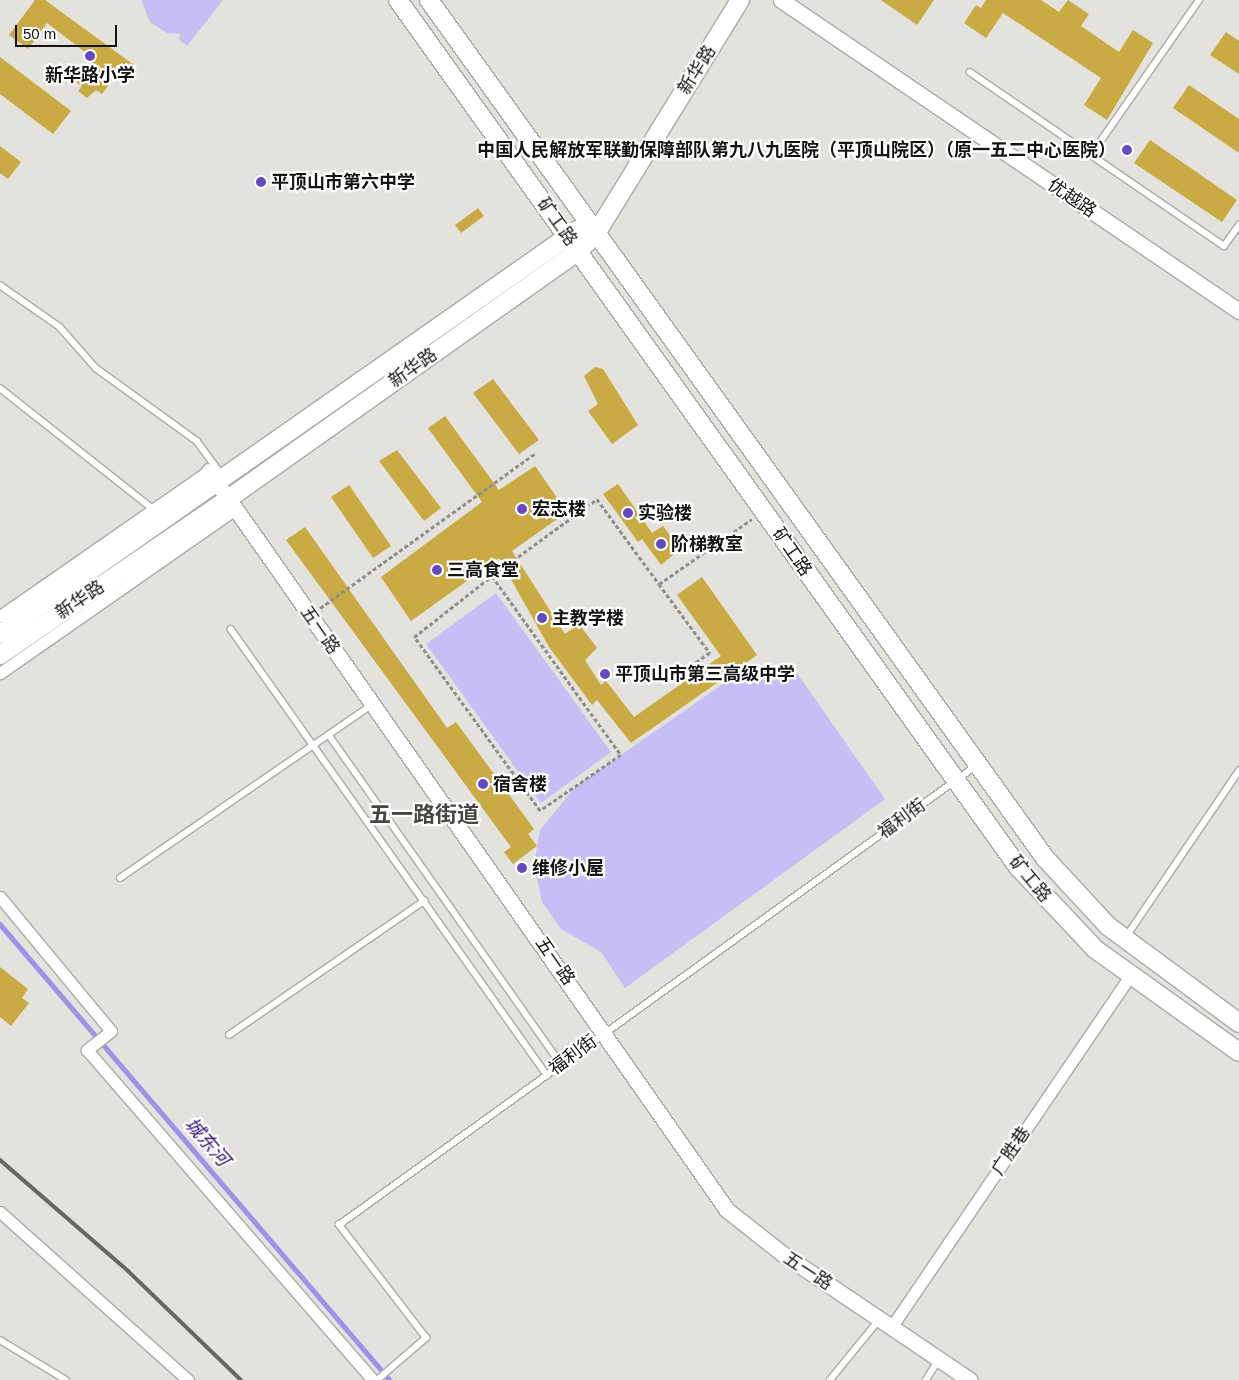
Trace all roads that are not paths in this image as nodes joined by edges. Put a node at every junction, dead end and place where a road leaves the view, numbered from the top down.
1 (398, 0) edge
2 (429, 0) edge
3 (727, 0) edge
4 (740, 0) edge
5 (781, 0) edge
6 (1199, 0) edge
7 (970, 72) dead end
8 (1091, 155) junction
9 (1239, 225) edge
10 (592, 230) junction
11 (566, 235) junction
12 (578, 251) junction
13 (0, 285) edge
14 (1239, 311) edge
15 (0, 388) edge
16 (217, 478) junction
17 (232, 504) junction
18 (153, 509) junction
19 (0, 616) edge
20 (231, 629) dead end
21 (0, 634) edge
22 (0, 655) edge
23 (0, 673) edge
24 (373, 704) junction
25 (329, 734) junction
26 (314, 744) junction
27 (976, 766) junction
28 (1239, 771) edge
29 (954, 781) junction
30 (120, 878) dead end
31 (0, 897) edge
32 (424, 901) junction
33 (1124, 940) junction
34 (1130, 976) junction
35 (1239, 1023) edge
36 (605, 1032) junction
37 (229, 1034) dead end
38 (1239, 1052) edge
39 (561, 1064) junction
40 (547, 1075) junction
41 (0, 1212) edge
42 (886, 1322) junction
43 (0, 1340) edge
44 (939, 1359) junction
45 (66, 1380) edge
46 (188, 1380) edge
47 (373, 1380) edge
48 (377, 1380) edge
49 (830, 1380) edge
50 (926, 1380) edge
51 (970, 1380) edge

1 - 11 main road, 矿工路
2 - 10 main road, 矿工路
3 - 10 main road, 新华路
4 - 10 main road, 新华路
5 - 14 street, 优越路
6 - 8 lane
7 - 8 lane
8 - 9 lane
10 - 11 main road, 新华路
10 - 12 main road, 新华路
10 - 27 main road, 矿工路
11 - 12 main road, 矿工路
11 - 16 main road, 新华路
12 - 17 main road, 新华路
12 - 29 main road, 矿工路
13 - 16 lane
15 - 18 lane
16 - 17 street, 五一路
16 - 18 street
16 - 21 main road, 新华路
17 - 22 main road, 新华路
17 - 23 street
17 - 24 street, 五一路
18 - 19 street
20 - 26 lane
24 - 25 lane
24 - 36 street, 五一路
25 - 26 lane
25 - 39 lane
26 - 30 lane
26 - 32 lane
27 - 29 lane, 福利街
27 - 33 main road, 矿工路
28 - 33 lane
29 - 34 main road, 矿工路
29 - 36 lane, 福利街
31 - 47 street
32 - 37 lane
32 - 40 lane
33 - 35 main road, 矿工路
34 - 38 main road, 矿工路
34 - 42 street, 广胜巷
36 - 39 lane, 福利街
36 - 42 street, 五一路
39 - 40 lane, 福利街
40 - 48 lane, 福利街
41 - 46 street
42 - 44 street, 五一路
42 - 49 lane
43 - 45 lane
44 - 50 lane
44 - 51 street, 五一路

